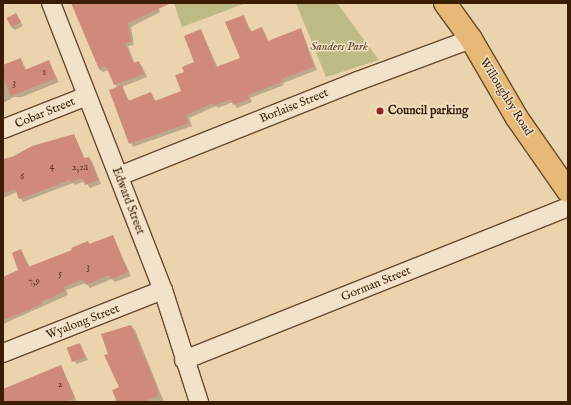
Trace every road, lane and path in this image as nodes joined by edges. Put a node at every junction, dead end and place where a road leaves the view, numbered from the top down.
1 (50, 3) edge
2 (445, 3) edge
3 (471, 39) junction
4 (87, 96) junction
5 (3, 129) edge
6 (119, 176) junction
7 (568, 191) edge
8 (568, 208) edge
9 (163, 290) junction
10 (3, 353) edge
11 (184, 360) junction
12 (199, 402) edge

1 - 4 street, Edward Street
2 - 3 main road, Willoughby Road
3 - 6 street, Borlaise Street
3 - 7 main road, Willoughby Road
4 - 5 street, Cobar Street
4 - 6 street, Edward Street
6 - 9 street, Edward Street
8 - 11 street, Gorman Street
9 - 10 street, Wyalong Street
9 - 11 street, Edward Street
11 - 12 street, Edward Street

